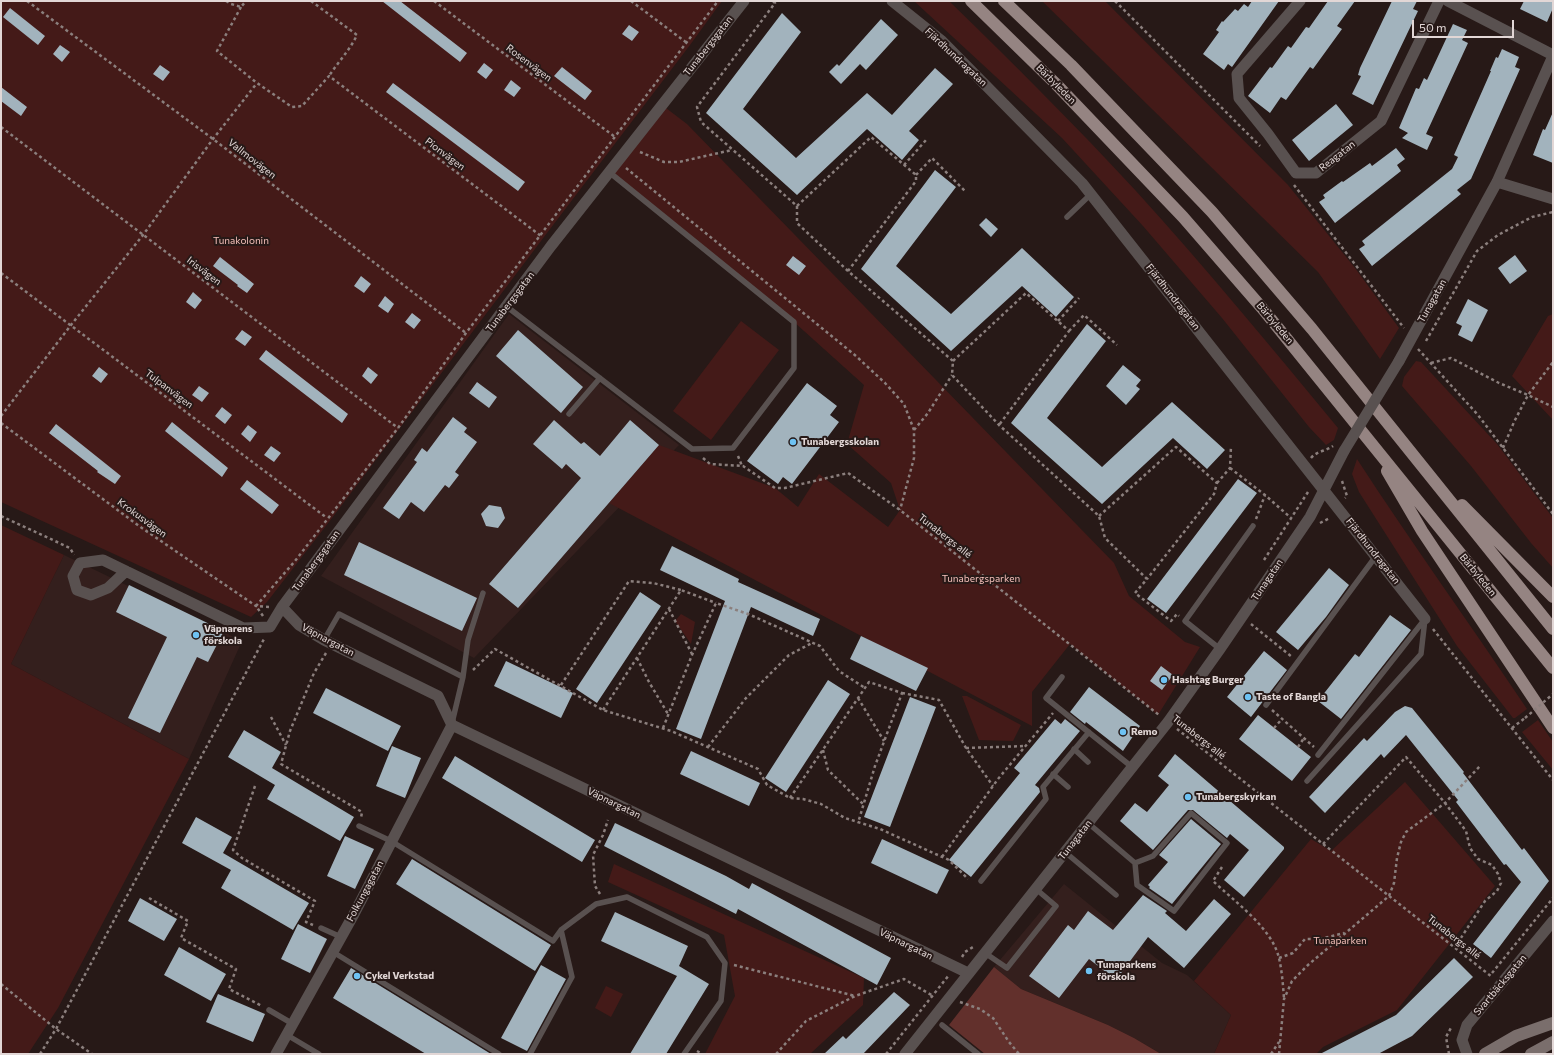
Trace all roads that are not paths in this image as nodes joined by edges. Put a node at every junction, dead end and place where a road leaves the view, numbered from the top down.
1 (744, 1) edge
2 (892, 1) edge
3 (971, 1) edge
4 (1004, 1) edge
5 (1300, 1) edge
6 (1439, 1) edge
7 (1448, 1) edge
8 (1553, 56) edge
9 (609, 172) junction
10 (1498, 182) junction
11 (1091, 194) junction
12 (1553, 200) edge
13 (1067, 217) dead end
14 (506, 306) junction
15 (600, 378) junction
16 (569, 414) dead end
17 (1365, 434) junction
18 (1417, 459) junction
19 (1324, 489) junction
20 (1253, 526) road end
21 (1376, 555) junction
22 (126, 571) junction
23 (483, 593) dead end
24 (1553, 597) edge
25 (282, 608) junction
26 (1425, 619) junction
27 (1553, 629) edge
28 (328, 642) junction
29 (1220, 649) junction
30 (1553, 668) edge
31 (463, 677) junction
32 (1062, 677) dead end
33 (1266, 705) road end
34 (452, 725) junction
35 (1553, 728) edge
36 (1089, 732) junction
37 (1074, 749) junction
38 (1319, 754) road end
39 (1088, 762) dead end
40 (1132, 767) junction
41 (1053, 774) junction
42 (1307, 781) dead end
43 (1068, 787) dead end
44 (1088, 823) junction
45 (359, 826) road end
46 (391, 841) junction
47 (1065, 852) junction
48 (1135, 863) junction
49 (982, 881) dead end
50 (1036, 888) junction
51 (1116, 895) dead end
52 (1553, 921) edge
53 (321, 928) road end
54 (561, 930) junction
55 (341, 937) junction
56 (333, 952) junction
57 (985, 953) junction
58 (968, 973) junction
59 (269, 1010) road end
60 (1553, 1023) edge
61 (293, 1024) junction
62 (942, 1025) dead end
63 (287, 1035) junction
64 (1553, 1042) edge
65 (276, 1054) edge
66 (319, 1054) edge
67 (499, 1054) edge
68 (530, 1054) edge
69 (684, 1054) edge
70 (905, 1054) edge
71 (978, 1054) edge
72 (1467, 1054) edge
73 (1485, 1054) edge
74 (1531, 1054) edge

1 - 9 street, Tunabergsgatan
2 - 11 street, Fjärdhundragatan
3 - 17 main road, Bärbyleden
4 - 18 main road
5 - 6 street, Reagatan
7 - 8 street
8 - 10 street, Tunagatan
9 - 14 street, Tunabergsgatan
9 - 15 lane
10 - 12 street
10 - 19 street, Tunagatan, bridge
11 - 13 lane
11 - 19 street, Fjärdhundragatan
14 - 15 lane
14 - 25 street, Tunabergsgatan
15 - 16 lane
17 - 30 main road, Bärbyleden
17 - 35 main road
18 - 24 main road
18 - 27 main road
19 - 21 street, Fjärdhundragatan
19 - 29 street, Tunagatan
20 - 29 lane
21 - 26 street, Fjärdhundragatan
21 - 33 lane
22 - 22 street
22 - 25 street, Tunabergsgatan
23 - 31 lane
25 - 28 street, Väpnargatan
26 - 38 lane
26 - 42 lane
28 - 31 lane
28 - 34 street, Väpnargatan
29 - 40 street, Tunagatan
31 - 34 lane
32 - 36 lane
34 - 46 street, Folkungagatan
34 - 58 street, Väpnargatan
36 - 37 lane
36 - 40 lane
37 - 39 lane
37 - 41 lane
40 - 44 street, Tunagatan
41 - 43 lane
41 - 49 lane
44 - 47 street, Tunagatan
44 - 48 lane
45 - 46 lane
46 - 54 lane
46 - 55 street, Folkungagatan
47 - 50 street, Tunagatan
47 - 51 lane
48 - 48 lane
50 - 57 street, Tunagatan
50 - 57 lane
52 - 72 street, Svartbäcksgatan
53 - 55 lane
54 - 68 lane
54 - 69 lane
55 - 56 street, Folkungagatan
56 - 61 street, Folkungagatan
56 - 67 lane
57 - 58 street, Tunagatan
58 - 70 street, Tunagatan
59 - 61 lane
60 - 73 street
61 - 63 street, Folkungagatan
62 - 71 lane
63 - 65 street, Folkungagatan
63 - 66 lane
64 - 74 street

